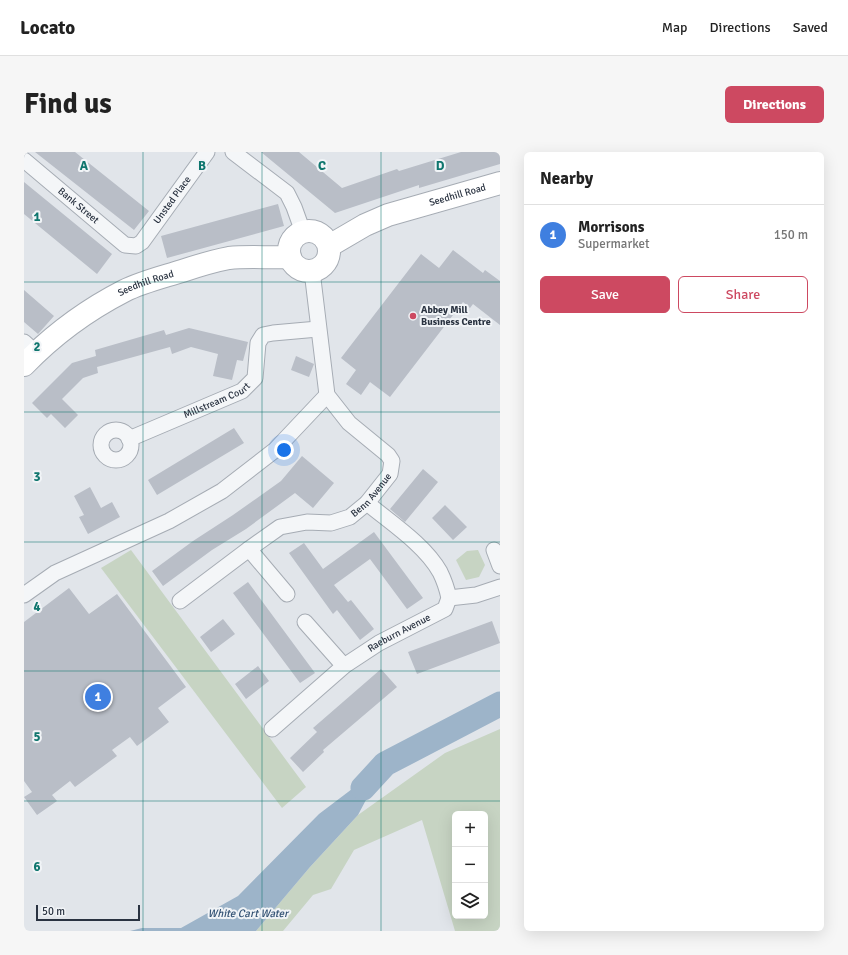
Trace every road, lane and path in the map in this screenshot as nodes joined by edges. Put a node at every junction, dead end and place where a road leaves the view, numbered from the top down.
1 (207, 152) edge
2 (233, 152) edge
3 (24, 160) edge
4 (500, 183) edge
5 (303, 232) junction
6 (136, 246) joint
7 (329, 246) junction
8 (290, 257) junction
9 (312, 271) junction
10 (318, 329) junction
11 (28, 353) edge
12 (327, 395) junction
13 (129, 439) dead end
14 (367, 503) junction
15 (249, 549) junction
16 (494, 550) dead end
17 (500, 566) edge
18 (500, 587) edge
19 (287, 594) dead end
20 (24, 595) edge
21 (450, 598) junction
22 (180, 601) dead end
23 (305, 622) dead end
24 (344, 666) junction
25 (272, 729) dead end

1 - 6 street, Unsted Place
2 - 5 street
3 - 6 street, Bank Street
4 - 7 street, Seedhill Road
5 - 7 street
5 - 8 street
7 - 9 street
8 - 9 street
8 - 11 street, Seedhill Road
9 - 10 street
10 - 12 street
10 - 13 street, Millstream Court
12 - 14 street, Benn Avenue
12 - 20 street
14 - 15 street, Benn Avenue
14 - 21 street
15 - 19 street
15 - 22 street, Benn Avenue
16 - 17 street
18 - 21 street
21 - 24 street, Raeburn Avenue
23 - 24 street
24 - 25 street, Raeburn Avenue

